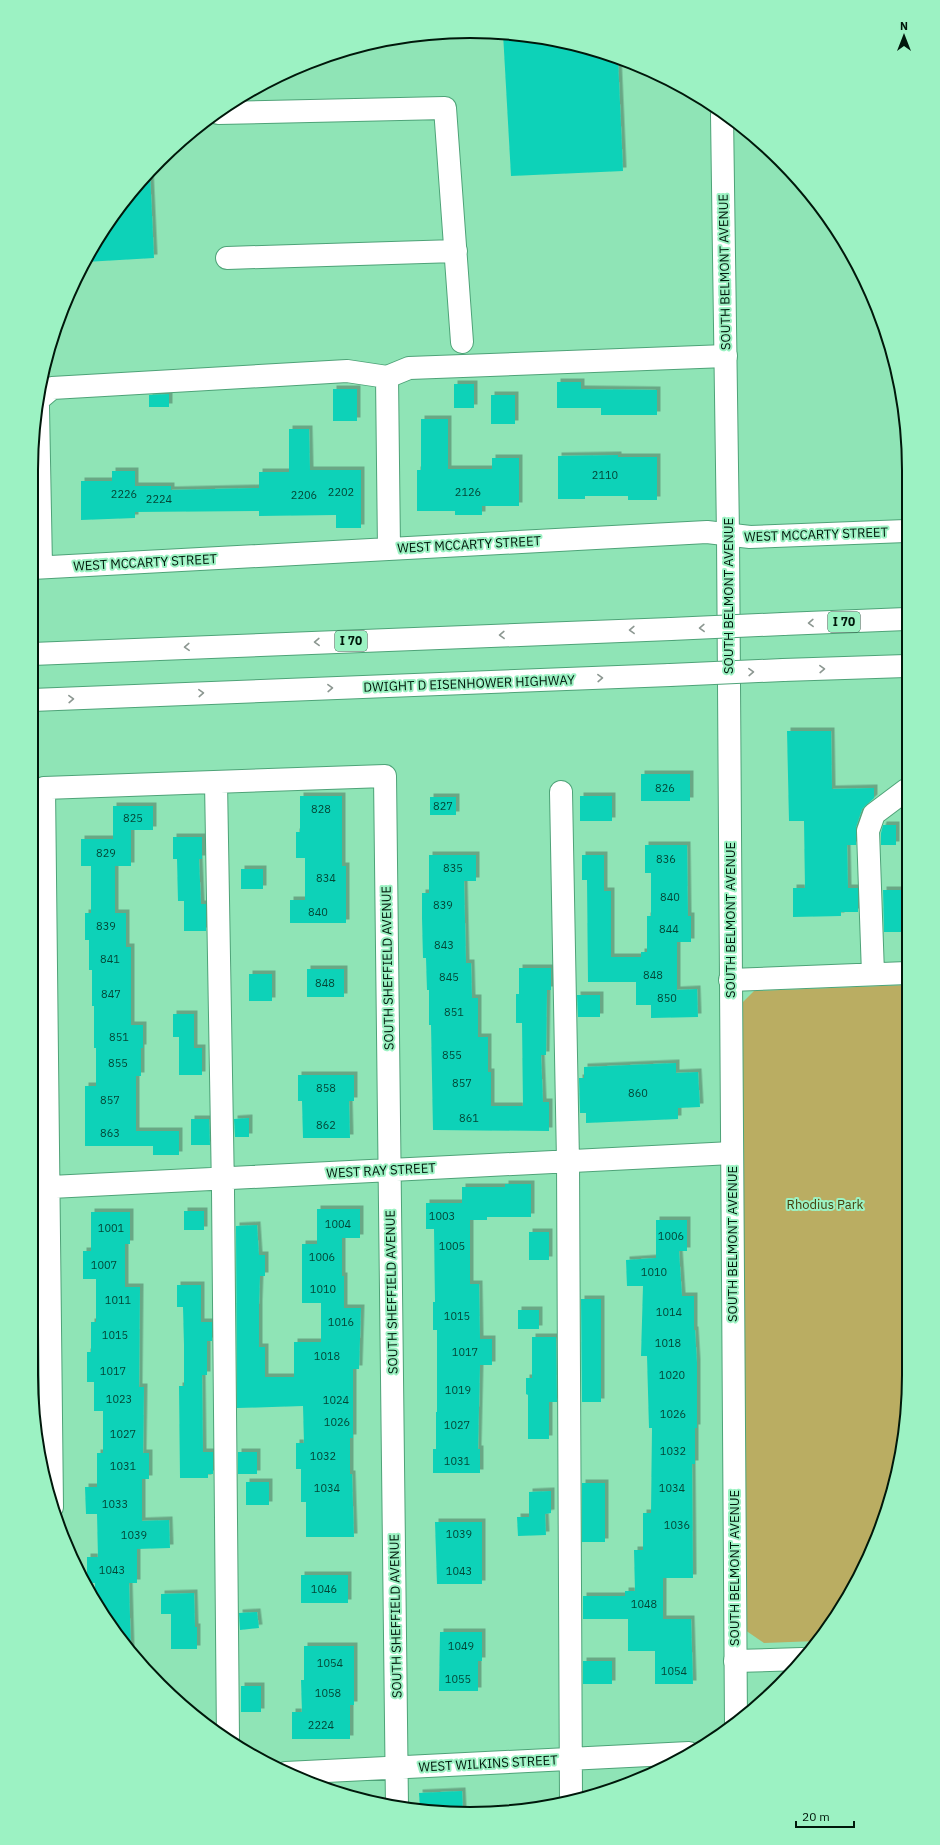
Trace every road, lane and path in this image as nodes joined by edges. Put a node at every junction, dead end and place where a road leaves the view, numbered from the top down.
1 (227, 113) edge
2 (722, 119) edge
3 (456, 251) junction
4 (227, 258) dead end
5 (462, 342) dead end
6 (726, 356) junction
7 (387, 377) junction
8 (45, 394) edge
9 (902, 531) edge
10 (728, 536) junction
11 (389, 548) junction
12 (38, 567) edge
13 (902, 619) edge
14 (38, 654) edge
15 (902, 666) edge
16 (38, 700) edge
17 (216, 782) junction
18 (561, 792) dead end
19 (902, 793) edge
20 (902, 973) edge
21 (873, 974) junction
22 (730, 980) junction
23 (732, 1153) junction
24 (568, 1161) junction
25 (390, 1170) junction
26 (223, 1178) junction
27 (40, 1188) edge
28 (51, 1479) edge
29 (796, 1659) edge
30 (735, 1661) junction
31 (736, 1716) edge
32 (228, 1733) edge
33 (677, 1754) edge
34 (571, 1759) junction
35 (396, 1767) junction
36 (301, 1772) edge
37 (571, 1795) edge
38 (397, 1801) edge

1 - 3 main road
2 - 6 main road, SOUTH BELMONT AVENUE
3 - 4 main road
3 - 5 main road
6 - 7 main road
6 - 10 main road, SOUTH BELMONT AVENUE
7 - 8 main road
7 - 11 main road
9 - 10 main road, WEST MCCARTY STREET
10 - 11 main road, WEST MCCARTY STREET
10 - 22 main road, SOUTH BELMONT AVENUE
11 - 12 main road, WEST MCCARTY STREET
13 -> 14 main road, I 70, bridge
16 -> 15 main road, DWIGHT D EISENHOWER HIGHWAY, bridge
17 - 25 main road, SOUTH SHEFFIELD AVENUE
17 - 26 main road
17 - 27 main road
18 - 24 main road
19 - 21 main road
20 - 21 main road
21 - 22 main road
22 - 23 main road, SOUTH BELMONT AVENUE
23 - 24 main road, WEST RAY STREET
23 - 30 main road, SOUTH BELMONT AVENUE
24 - 25 main road, WEST RAY STREET
24 - 34 main road
25 - 26 main road, WEST RAY STREET
25 - 35 main road, SOUTH SHEFFIELD AVENUE
26 - 27 main road, WEST RAY STREET
26 - 32 main road
27 - 28 main road
29 - 30 main road
30 - 31 main road, SOUTH BELMONT AVENUE
33 - 34 main road, WEST WILKINS STREET
34 - 35 main road, WEST WILKINS STREET
34 - 37 main road
35 - 36 main road, WEST WILKINS STREET
35 - 38 main road, SOUTH SHEFFIELD AVENUE

